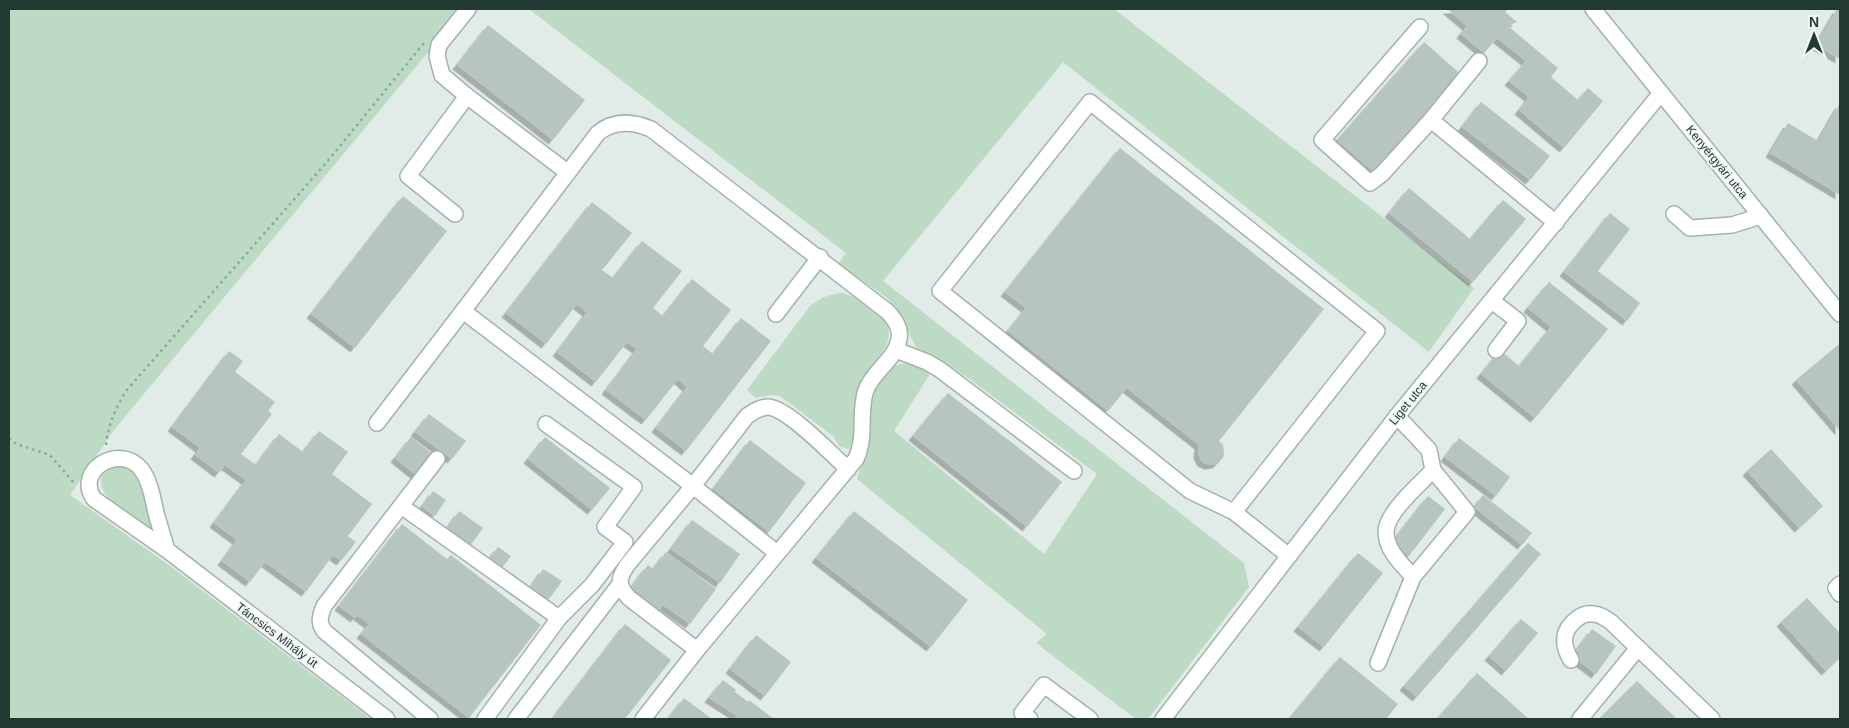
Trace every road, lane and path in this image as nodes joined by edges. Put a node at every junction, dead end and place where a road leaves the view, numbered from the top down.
1 (468, 9) edge
2 (1594, 9) edge
3 (1420, 27) dead end
4 (427, 40) dead end
5 (1479, 61) dead end
6 (1661, 94) junction
7 (467, 96) junction
8 (1431, 120) junction
9 (567, 172) junction
10 (455, 214) dead end
11 (1674, 214) dead end
12 (1761, 216) junction
13 (1556, 223) junction
14 (820, 257) junction
15 (1492, 301) junction
16 (462, 311) junction
17 (776, 314) dead end
18 (1840, 314) edge
19 (896, 350) junction
20 (1496, 350) dead end
21 (1397, 416) junction
22 (377, 423) dead end
23 (546, 424) dead end
24 (9, 438) edge
25 (437, 459) dead end
26 (104, 461) junction
27 (848, 469) junction
28 (1433, 470) junction
29 (1074, 471) dead end
30 (693, 486) junction
31 (88, 492) junction
32 (401, 506) junction
33 (1234, 512) junction
34 (167, 550) junction
35 (777, 553) junction
36 (1289, 556) junction
37 (1413, 576) junction
38 (620, 584) junction
39 (1840, 584) edge
40 (1840, 594) edge
41 (560, 618) junction
42 (1638, 648) junction
43 (697, 650) junction
44 (1571, 660) dead end
45 (1378, 663) dead end
46 (387, 719) edge
47 (430, 719) edge
48 (485, 719) edge
49 (516, 719) edge
50 (643, 719) edge
51 (1030, 719) edge
52 (1090, 719) edge
53 (1163, 719) edge
54 (1580, 719) edge
55 (1712, 719) edge

1 - 7 street
2 - 6 street, Kenyérgyári utca
3 - 8 street
4 - 26 path
5 - 8 street
6 - 12 street, Kenyérgyári utca
6 - 13 street, Liget utca
7 - 9 street
7 - 10 street
8 - 13 street
9 - 14 street
9 - 16 street
11 - 12 street
12 - 18 street, Kenyérgyári utca
13 - 15 street, Liget utca
14 - 17 street
14 - 19 street
15 - 20 street
15 - 21 street, Liget utca
16 - 22 street
16 - 30 street
19 - 27 street
19 - 29 street
21 - 28 street
21 - 36 street, Liget utca
23 - 41 street
24 - 31 path
25 - 32 street
26 - 31 street
26 - 34 street
27 - 30 street
27 - 35 street
28 - 37 street
28 - 37 street
30 - 35 street
30 - 38 street
31 - 34 street, Táncsics Mihály út
32 - 41 street
32 - 47 street
33 - 33 street
33 - 36 street
34 - 46 street, Táncsics Mihály út
35 - 43 street
36 - 53 street, Liget utca
37 - 45 street
38 - 43 street
38 - 49 street
39 - 40 street
41 - 48 street
42 - 44 street
42 - 54 street
42 - 55 street
43 - 50 street
51 - 52 street

